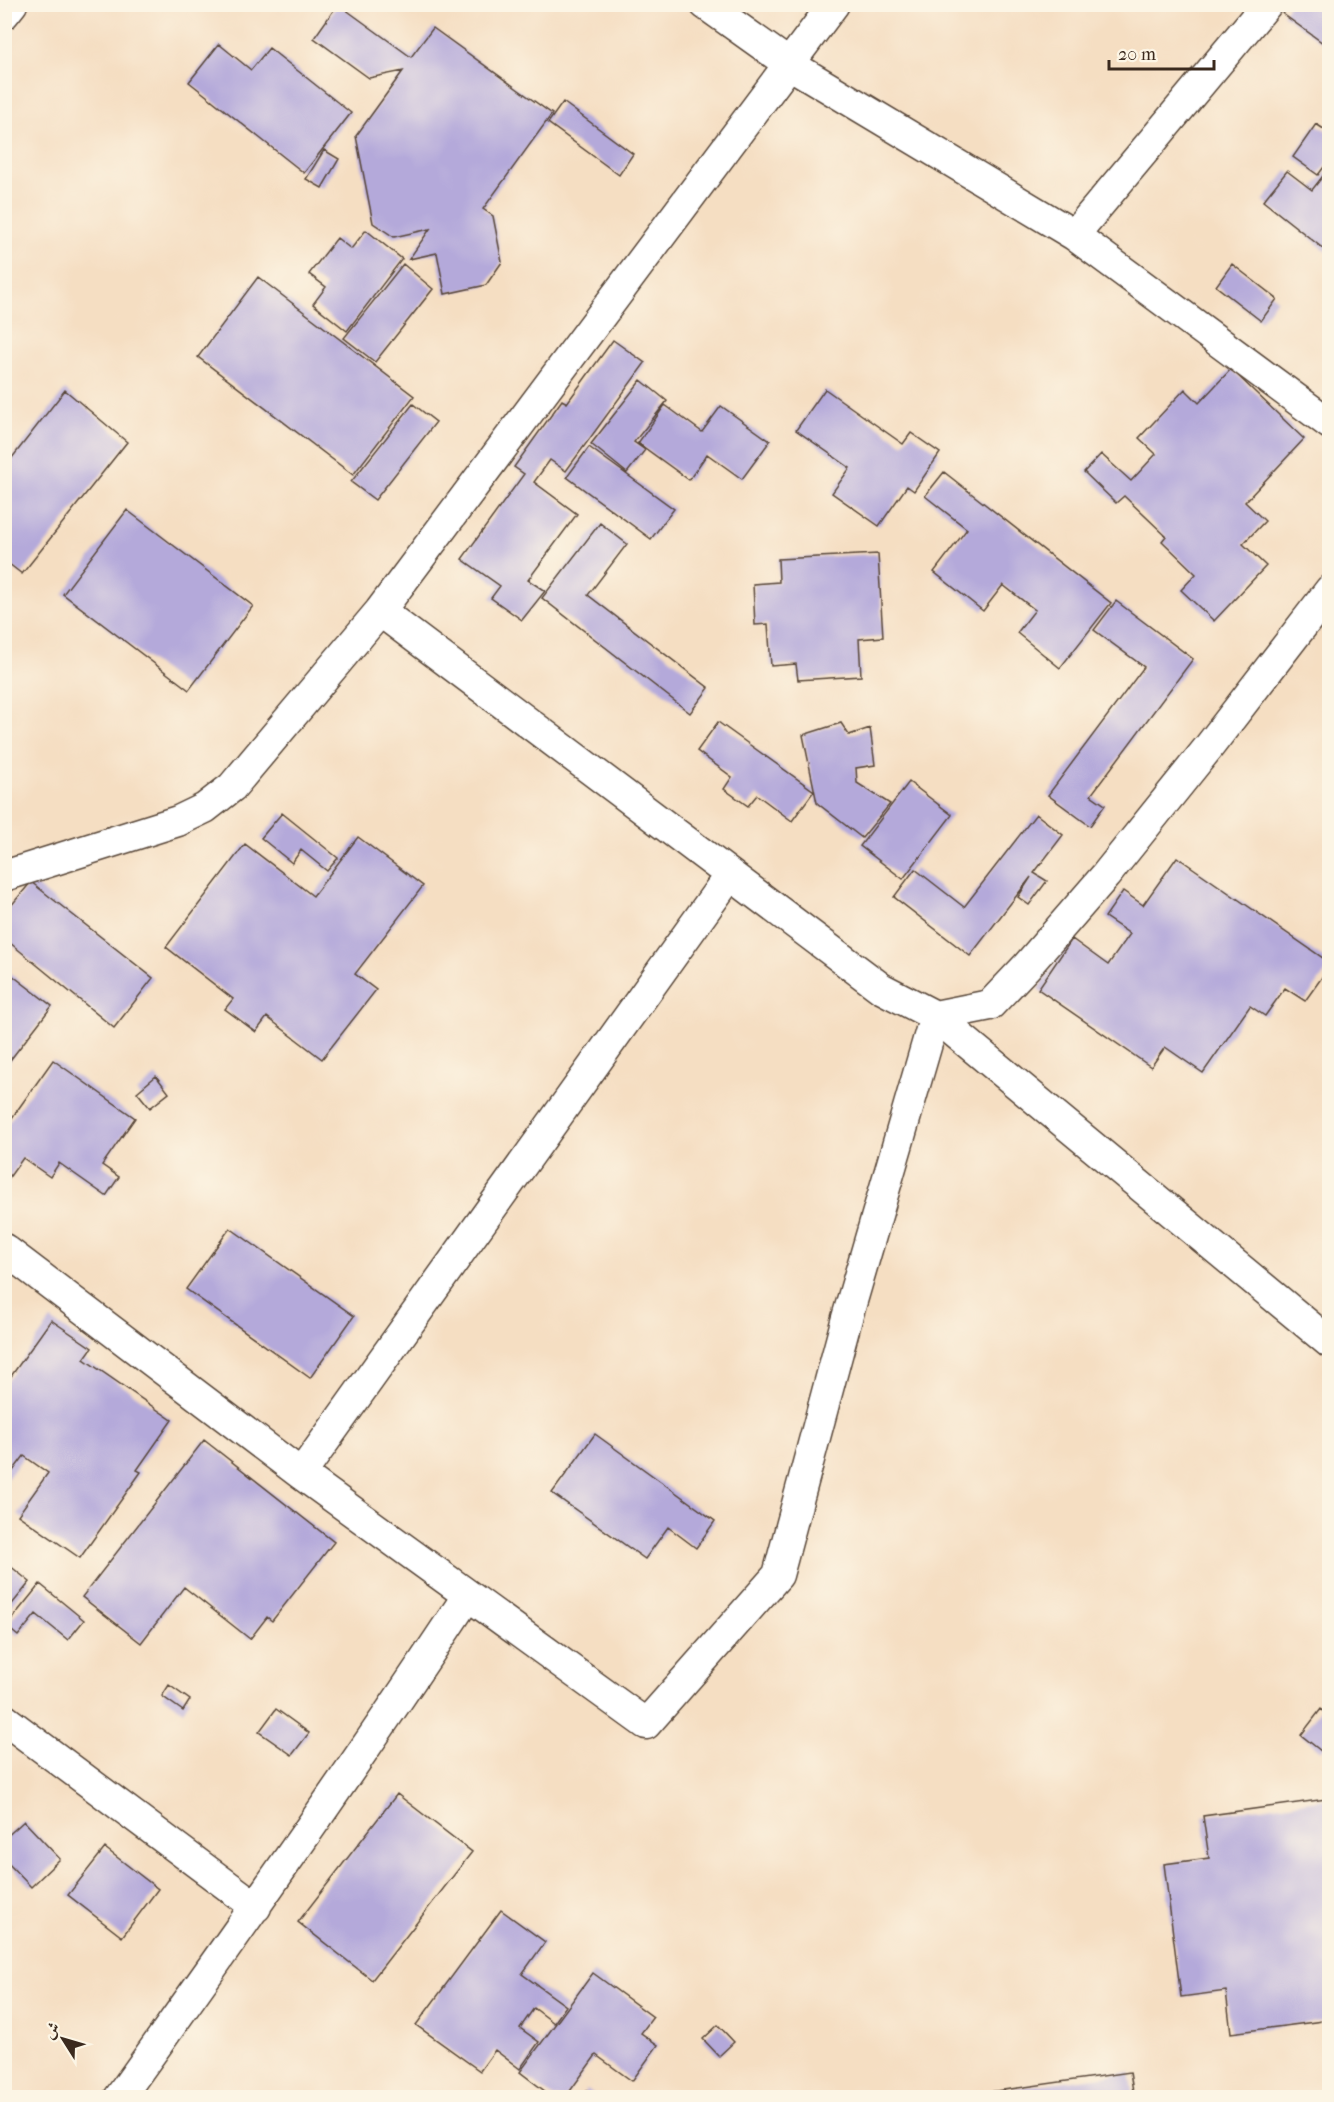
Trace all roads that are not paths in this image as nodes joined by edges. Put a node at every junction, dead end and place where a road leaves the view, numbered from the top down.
1 (12, 4) edge
2 (705, 4) edge
3 (834, 4) edge
4 (1267, 4) edge
5 (4, 14) edge
6 (789, 64) junction
7 (1074, 235) junction
8 (1329, 424) edge
9 (1329, 590) edge
10 (380, 611) junction
11 (730, 875) junction
12 (4, 876) edge
13 (935, 1016) junction
14 (4, 1249) edge
15 (1329, 1343) edge
16 (301, 1474) junction
17 (468, 1595) junction
18 (4, 1719) edge
19 (256, 1907) junction
20 (119, 2097) edge

1 - 5 street
2 - 6 street
3 - 6 street
4 - 7 street
6 - 7 street
6 - 10 street
7 - 8 street
9 - 13 street
10 - 11 street
10 - 12 street
11 - 13 street
11 - 16 street
13 - 15 street
13 - 17 street
14 - 16 street
16 - 17 street
17 - 19 street
18 - 19 street
19 - 20 street

